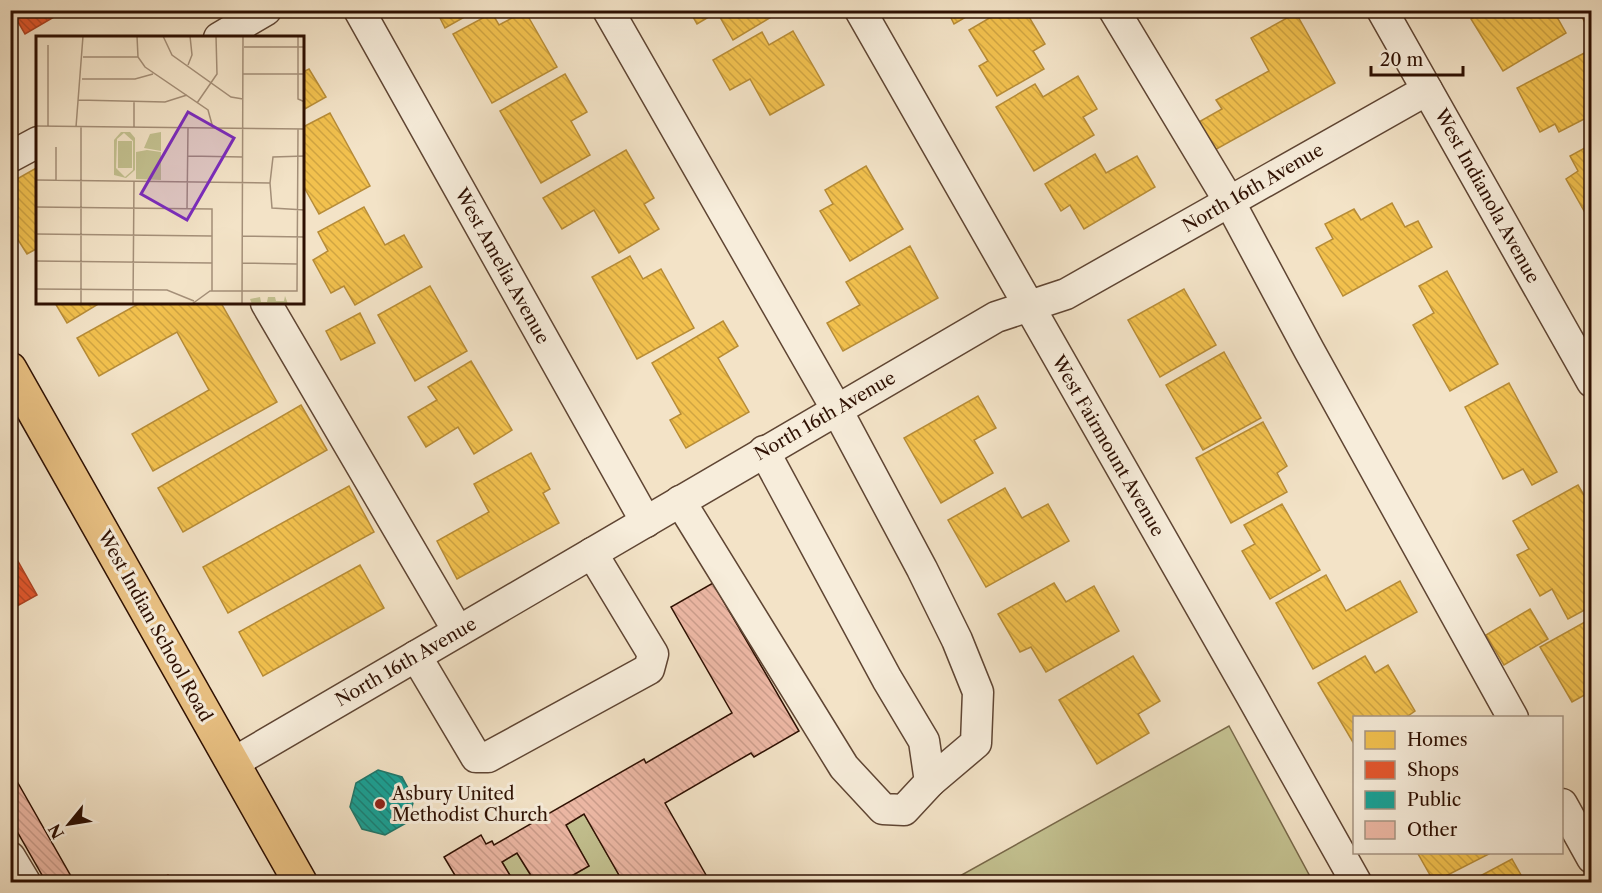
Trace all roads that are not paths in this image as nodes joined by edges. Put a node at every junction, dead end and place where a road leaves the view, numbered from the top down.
1 (266, 10) edge
2 (359, 10) edge
3 (608, 10) edge
4 (860, 10) edge
5 (1114, 10) edge
6 (1382, 10) edge
7 (222, 36) edge
8 (1427, 90) junction
9 (36, 143) edge
10 (10, 158) edge
11 (1229, 201) junction
12 (267, 304) edge
13 (1028, 305) junction
14 (10, 369) edge
15 (1592, 382) edge
16 (19, 404) edge
17 (837, 410) junction
18 (764, 451) junction
19 (680, 501) junction
20 (646, 522) junction
21 (592, 553) junction
22 (459, 631) junction
23 (416, 656) junction
24 (1513, 716) edge
25 (233, 763) junction
26 (930, 782) junction
27 (1563, 806) edge
28 (10, 856) edge
29 (1592, 858) edge
30 (25, 882) edge
31 (300, 882) edge
32 (1356, 882) edge

1 - 7 street
2 - 20 street, West Amelia Avenue
3 - 17 street
4 - 13 street, West Fairmount Avenue
5 - 11 street
6 - 8 street, West Indianola Avenue
8 - 11 street, North 16th Avenue
8 - 15 street, West Indianola Avenue
9 - 10 street
11 - 13 street, North 16th Avenue
11 - 24 street
12 - 22 street
13 - 17 street, North 16th Avenue
13 - 32 street, West Fairmount Avenue
14 - 16 main road, West Indian School Road
16 - 25 main road, West Indian School Road
17 - 18 street, North 16th Avenue
17 - 26 street
18 - 19 street, North 16th Avenue
18 - 26 street
19 - 20 street, North 16th Avenue
19 - 26 street
20 - 21 street, North 16th Avenue
21 - 22 street, North 16th Avenue
21 - 23 street
22 - 23 street, North 16th Avenue
23 - 25 street, North 16th Avenue
25 - 31 main road, West Indian School Road
27 - 29 street
28 - 30 street

